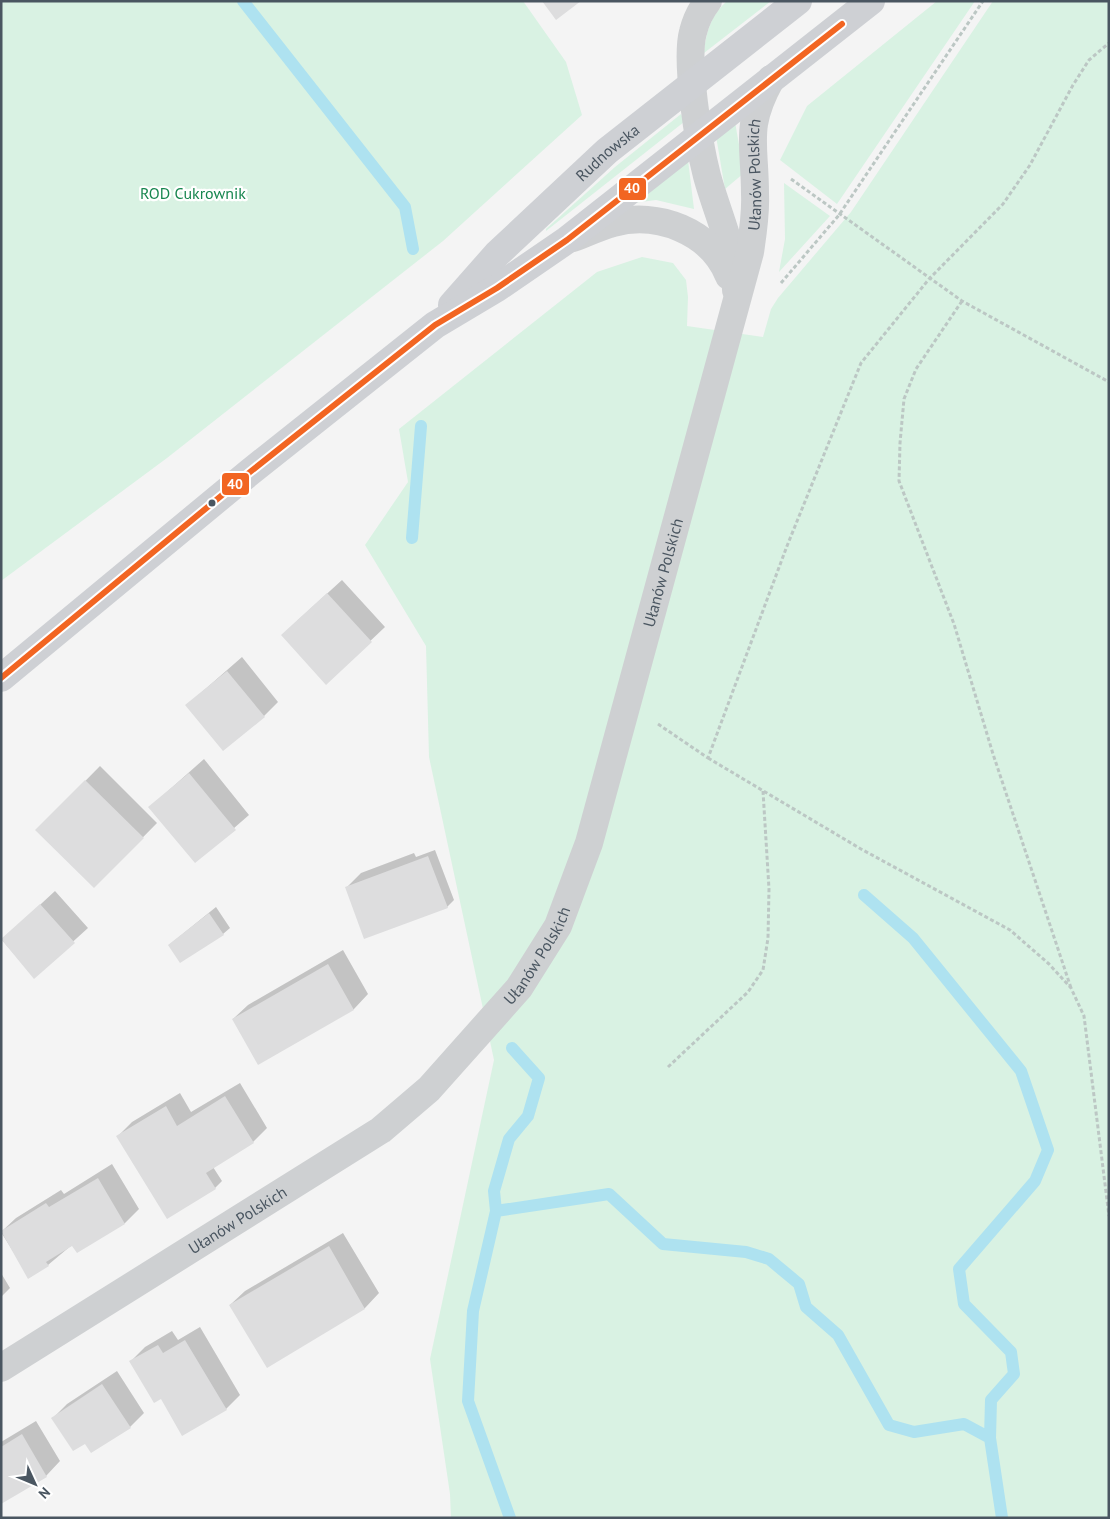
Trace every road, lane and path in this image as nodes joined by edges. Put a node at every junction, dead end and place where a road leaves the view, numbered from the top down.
1 (708, 1) edge
2 (798, 1) edge
3 (871, 1) edge
4 (983, 1) edge
5 (1109, 43) edge
6 (771, 79) junction
7 (692, 86) junction
8 (700, 134) junction
9 (788, 177) dead end
10 (839, 215) junction
11 (566, 240) junction
12 (929, 279) junction
13 (774, 290) dead end
14 (962, 301) junction
15 (736, 303) junction
16 (435, 325) junction
17 (1109, 382) edge
18 (1, 678) edge
19 (627, 705) junction
20 (708, 758) junction
21 (763, 791) junction
22 (1071, 988) junction
23 (668, 1067) dead end
24 (1109, 1216) edge
25 (1, 1368) edge

1 - 7 street, Ułanów Polskich
2 - 7 main road, Rudnowska
3 - 6 main road, Rudnowska
4 - 10 path
5 - 12 path
6 - 8 main road, Rudnowska
6 - 15 street, Ułanów Polskich
7 - 8 street, Ułanów Polskich
7 - 16 main road, Rudnowska
8 - 11 main road, Rudnowska
8 - 15 street, Ułanów Polskich
9 - 10 path
10 - 12 path
10 - 13 path
11 - 15 street, Ułanów Polskich
11 - 16 main road, Rudnowska
12 - 14 path
12 - 20 path
14 - 17 path
14 - 22 path
15 - 19 street, Ułanów Polskich
16 - 18 main road, Rudnowska
19 - 20 path
19 - 25 street, Ułanów Polskich
20 - 21 path
21 - 22 path
21 - 23 path
22 - 24 path

